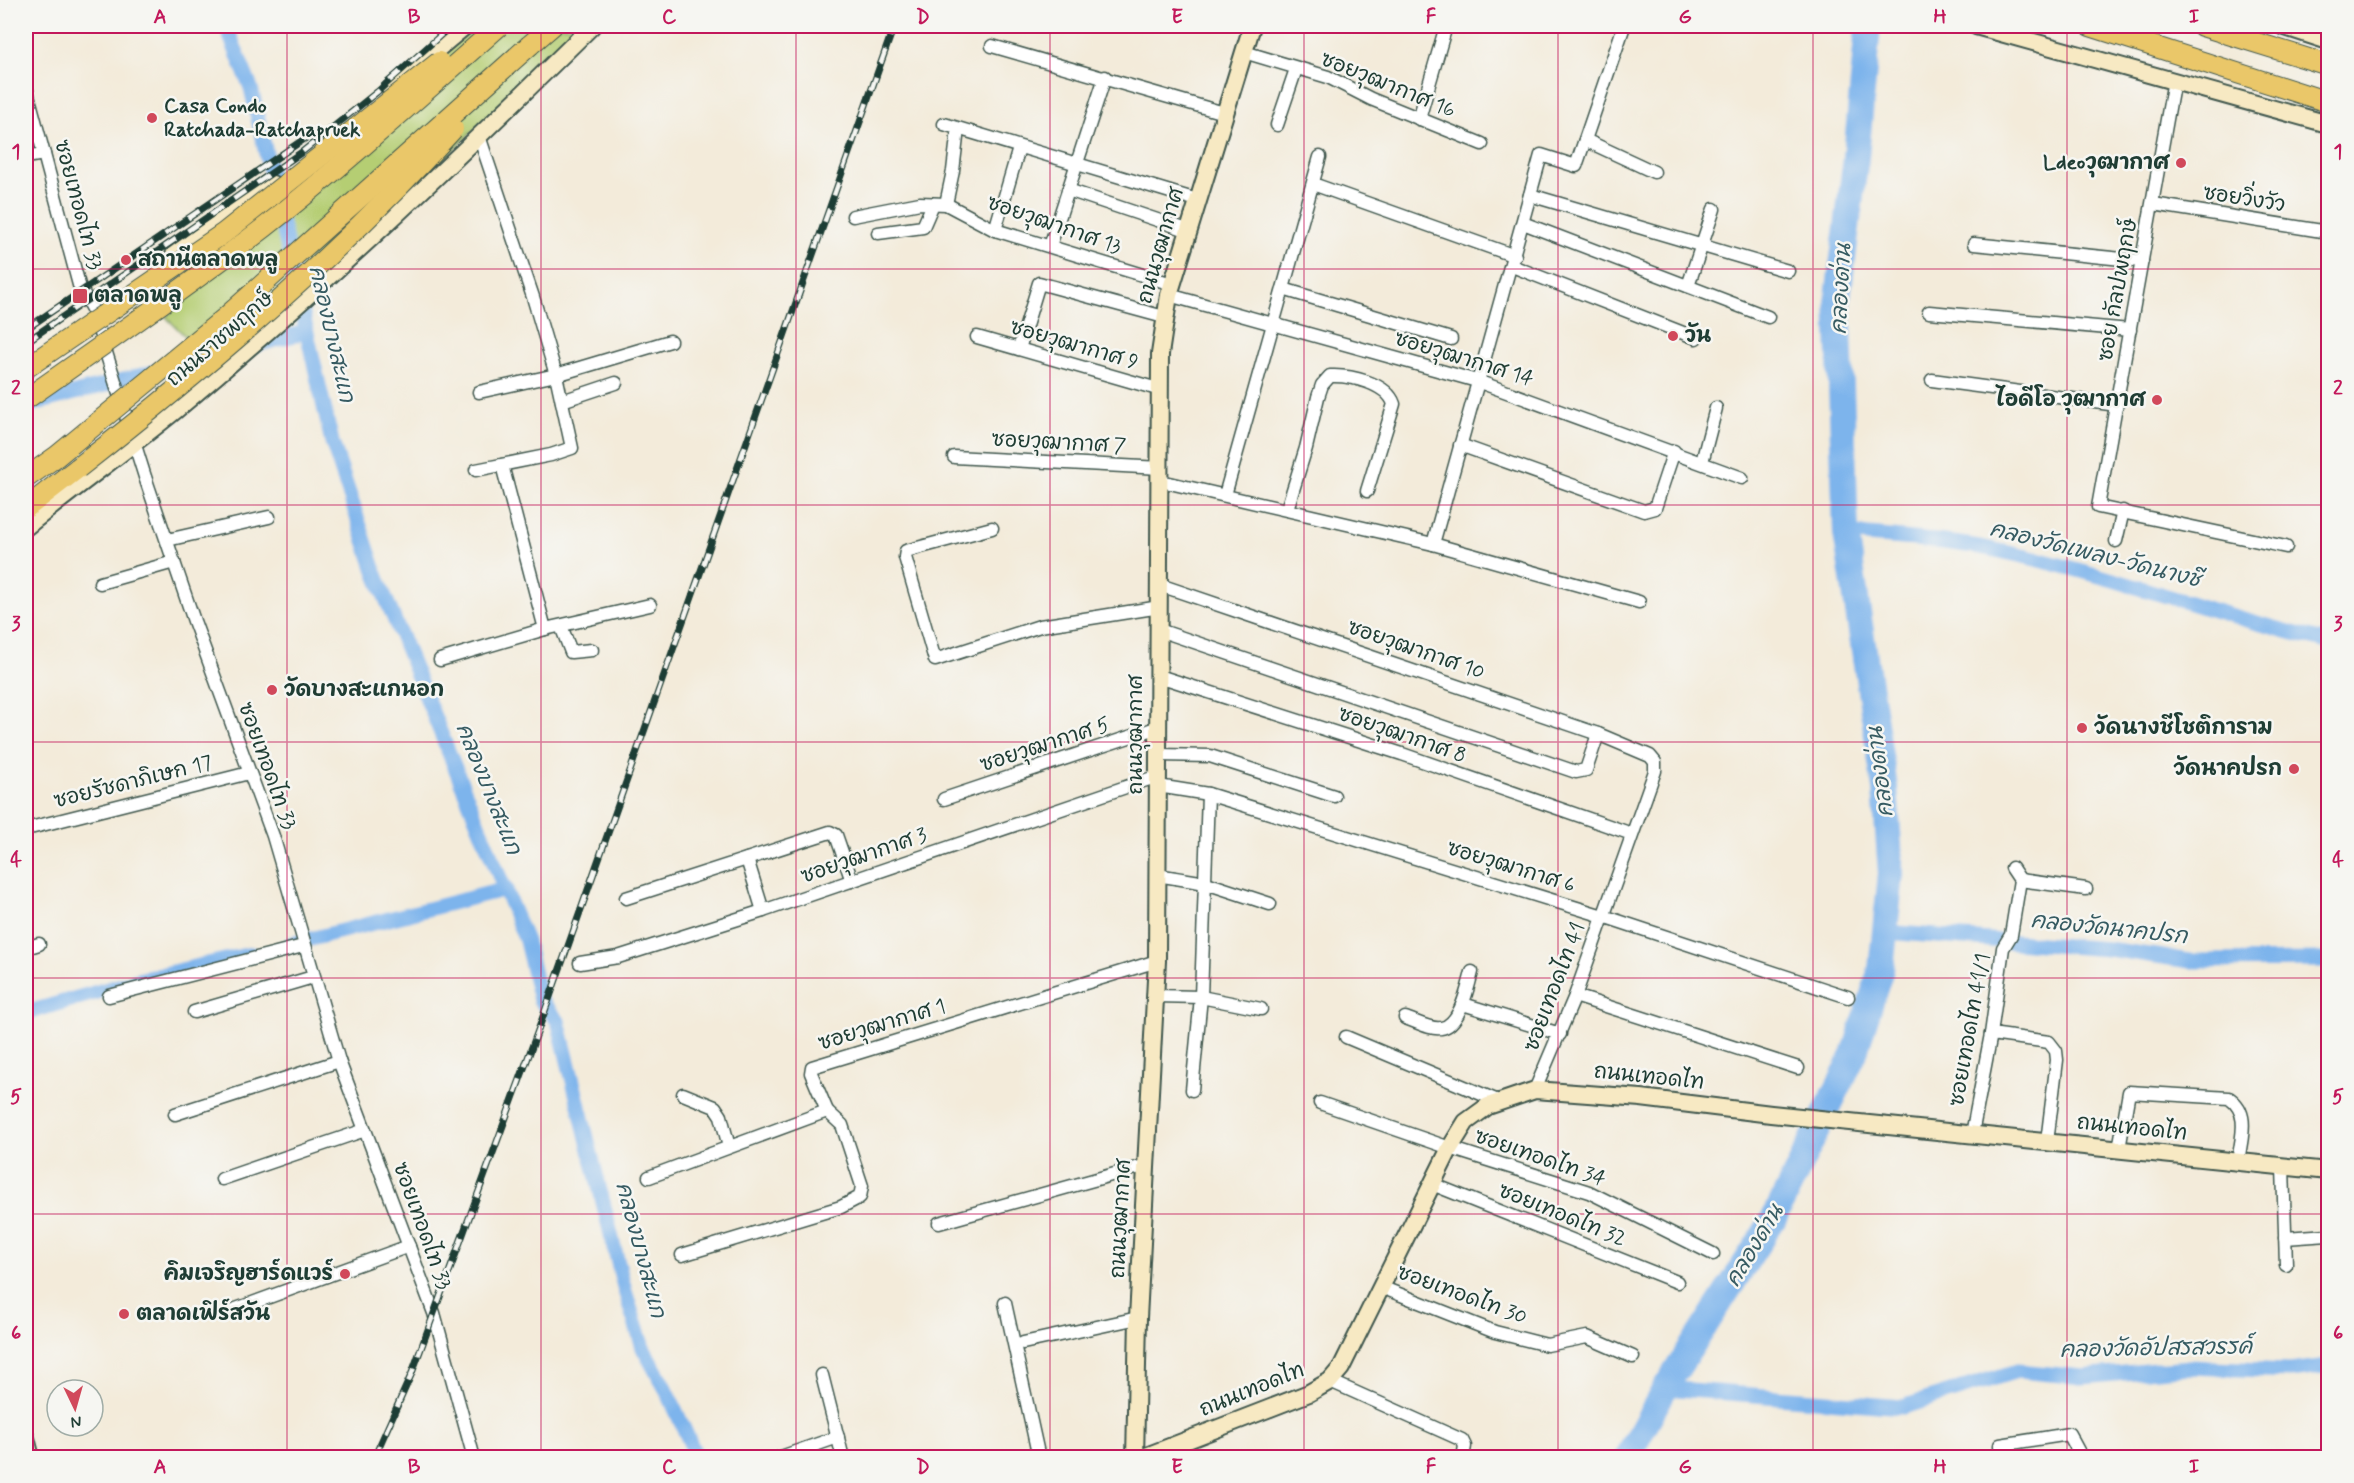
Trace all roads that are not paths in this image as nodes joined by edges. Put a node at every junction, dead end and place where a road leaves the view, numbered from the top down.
1 (465, 26) edge
2 (487, 26) edge
3 (499, 26) edge
4 (552, 26) edge
5 (592, 26) edge
6 (1252, 26) edge
7 (1446, 26) edge
8 (1624, 26) edge
9 (1976, 26) edge
10 (2090, 26) edge
11 (2202, 26) edge
12 (2282, 26) edge
13 (443, 33) edge
14 (2328, 40) edge
15 (530, 45) junction
16 (992, 46) dead end
17 (1244, 52) junction
18 (2328, 65) edge
19 (1296, 69) junction
20 (1105, 77) junction
21 (2174, 80) junction
22 (26, 87) edge
23 (2328, 102) edge
24 (1224, 113) junction
25 (1419, 119) junction
26 (944, 124) dead end
27 (2328, 124) edge
28 (1277, 125) dead end
29 (958, 129) junction
30 (479, 136) junction
31 (1585, 140) junction
32 (1482, 144) dead end
33 (1019, 148) junction
34 (44, 154) junction
35 (26, 157) edge
36 (1320, 157) dead end
37 (1076, 165) junction
38 (1654, 172) dead end
39 (1313, 184) junction
40 (1068, 190) junction
41 (1530, 195) junction
42 (1197, 200) junction
43 (939, 204) junction
44 (2153, 204) junction
45 (1714, 209) dead end
46 (853, 216) dead end
47 (1523, 224) junction
48 (995, 230) junction
49 (1187, 230) junction
50 (2328, 232) edge
51 (878, 233) dead end
52 (1974, 244) dead end
53 (1050, 246) junction
54 (1701, 246) junction
55 (1513, 261) junction
56 (2142, 261) junction
57 (1788, 271) dead end
58 (1688, 286) junction
59 (1283, 289) junction
60 (1170, 290) junction
61 (93, 310) junction
62 (1929, 312) dead end
63 (1164, 317) junction
64 (1768, 317) dead end
65 (1274, 324) junction
66 (2130, 330) junction
67 (977, 337) dead end
68 (1696, 338) dead end
69 (1450, 339) dead end
70 (670, 341) dead end
71 (1019, 349) junction
72 (34, 357) edge
73 (26, 368) edge
74 (556, 375) junction
75 (1932, 380) dead end
76 (1478, 381) junction
77 (616, 383) dead end
78 (1161, 390) junction
79 (479, 392) dead end
80 (26, 399) edge
81 (562, 401) junction
82 (2117, 405) junction
83 (1716, 408) dead end
84 (135, 441) junction
85 (1460, 445) junction
86 (1674, 451) junction
87 (954, 457) dead end
88 (1702, 462) junction
89 (502, 465) junction
90 (476, 470) dead end
91 (1161, 474) junction
92 (26, 478) edge
93 (1742, 478) dead end
94 (1367, 491) dead end
95 (1225, 495) junction
96 (26, 508) edge
97 (1287, 509) junction
98 (2123, 511) junction
99 (269, 517) dead end
100 (26, 527) edge
101 (992, 528) dead end
102 (167, 540) junction
103 (2116, 541) dead end
104 (1433, 544) junction
105 (2286, 547) dead end
106 (174, 562) junction
107 (100, 583) dead end
108 (1160, 585) junction
109 (1639, 602) dead end
110 (650, 605) dead end
111 (1160, 607) junction
112 (561, 626) junction
113 (545, 629) junction
114 (1159, 630) junction
115 (592, 650) dead end
116 (440, 660) dead end
117 (1159, 676) junction
118 (1159, 727) junction
119 (1598, 734) junction
120 (1158, 755) junction
121 (1655, 762) joint
122 (249, 773) junction
123 (1158, 781) junction
124 (1208, 794) junction
125 (1334, 796) dead end
126 (944, 799) dead end
127 (26, 829) edge
128 (1632, 834) junction
129 (747, 859) junction
130 (2012, 868) dead end
131 (1158, 875) junction
132 (2020, 880) junction
133 (852, 881) junction
134 (1206, 883) junction
135 (2086, 889) dead end
136 (626, 898) dead end
137 (1270, 904) dead end
138 (763, 911) junction
139 (1603, 916) junction
140 (302, 942) junction
141 (39, 944) dead end
142 (26, 948) edge
143 (1157, 961) junction
144 (579, 963) dead end
145 (1472, 972) dead end
146 (313, 976) junction
147 (110, 996) dead end
148 (1155, 996) junction
149 (1575, 996) junction
150 (1848, 997) dead end
151 (1200, 998) junction
152 (1463, 1004) junction
153 (1261, 1009) dead end
154 (194, 1012) dead end
155 (1405, 1018) dead end
156 (1560, 1034) junction
157 (1991, 1034) junction
158 (1346, 1037) dead end
159 (339, 1061) junction
160 (1798, 1068) dead end
161 (1192, 1090) dead end
162 (1535, 1090) junction
163 (683, 1094) dead end
164 (1498, 1101) junction
165 (1320, 1103) dead end
166 (827, 1111) junction
167 (175, 1114) dead end
168 (365, 1130) junction
169 (1972, 1134) junction
170 (2047, 1142) junction
171 (729, 1147) junction
172 (1450, 1148) junction
173 (2119, 1149) junction
174 (2238, 1162) junction
175 (1147, 1165) junction
176 (2283, 1166) junction
177 (2328, 1171) edge
178 (649, 1177) dead end
179 (222, 1179) dead end
180 (1432, 1184) junction
181 (939, 1223) dead end
182 (2328, 1235) edge
183 (2285, 1238) junction
184 (409, 1246) junction
185 (1713, 1254) dead end
186 (682, 1255) dead end
187 (2286, 1265) dead end
188 (1677, 1282) dead end
189 (1382, 1287) junction
190 (1005, 1303) dead end
191 (236, 1309) dead end
192 (1138, 1318) junction
193 (1023, 1343) dead end
194 (1633, 1357) dead end
195 (822, 1375) dead end
196 (1330, 1381) junction
197 (838, 1437) junction
198 (26, 1438) edge
199 (31, 1458) edge
200 (474, 1458) edge
201 (778, 1458) edge
202 (843, 1458) edge
203 (1039, 1458) edge
204 (1135, 1458) edge
205 (1141, 1458) edge
206 (1463, 1458) edge
207 (2001, 1458) edge
208 (2082, 1458) edge

1 - 13 main road
2 - 72 main road, bridge
3 - 80 main road, bridge
4 - 15 main road, ถนนราชพฤกษ์
5 - 30 main road, ถนนราชพฤกษ์
6 - 17 main road, ถนนวุฒากาศ
7 - 25 street
8 - 31 street
9 - 21 main road
10 - 23 main road
11 - 18 main road
12 - 14 main road
13 - 61 main road
15 - 92 main road, ถนนราชพฤกษ์, bridge
15 - 96 main road, bridge
16 - 20 street
17 - 19 street, ซอยวุฒากาศ 16
17 - 24 main road, ถนนวุฒากาศ
19 - 25 street, ซอยวุฒากาศ 16
19 - 28 street
20 - 24 street
20 - 37 street
21 - 27 main road
21 - 44 street, ซอย กัลปพฤกษ์
22 - 34 street, ซอยเทอดไท 33
24 - 42 main road, ถนนวุฒากาศ
25 - 32 street, ซอยวุฒากาศ 16
26 - 29 street
29 - 33 street
29 - 43 street
30 - 74 street
30 - 84 main road, ถนนราชพฤกษ์
31 - 38 street
31 - 41 street
33 - 37 street
33 - 48 street
34 - 35 street
34 - 61 street, ซอยเทอดไท 33
36 - 39 street
37 - 40 street
37 - 42 street
39 - 55 street
39 - 59 street
40 - 49 street
40 - 53 street
41 - 47 street
41 - 54 street
42 - 49 main road, ถนนวุฒากาศ
43 - 46 street
43 - 48 street, ซอยวุฒากาศ 13
43 - 51 street
44 - 50 street, ซอยวิ่งวัว
44 - 56 street, ซอย กัลปพฤกษ์
45 - 54 street
47 - 55 street
47 - 58 street
48 - 53 street, ซอยวุฒากาศ 13
49 - 60 main road, ถนนวุฒากาศ
52 - 56 street
53 - 60 street, ซอยวุฒากาศ 13
54 - 57 street
54 - 58 street
55 - 68 street
55 - 76 street
56 - 66 street, ซอย กัลปพฤกษ์
58 - 64 street
59 - 65 street
59 - 69 street
60 - 63 main road, ถนนวุฒากาศ
60 - 65 street, ซอยวุฒากาศ 14
61 - 72 main road
61 - 84 street, ซอยเทอดไท 33
62 - 66 street
63 - 71 street
63 - 78 main road, ถนนวุฒากาศ
65 - 76 street, ซอยวุฒากาศ 14
65 - 95 street
66 - 82 street, ซอย กัลปพฤกษ์
67 - 71 street, ซอยวุฒากาศ 9
70 - 74 street
71 - 78 street, ซอยวุฒากาศ 9
72 - 73 main road
74 - 79 street
74 - 81 street
75 - 82 street
76 - 85 street
76 - 86 street, ซอยวุฒากาศ 14
77 - 81 street
78 - 91 main road, ถนนวุฒากาศ
81 - 89 street
82 - 98 street, ซอย กัลปพฤกษ์
83 - 88 street
84 - 100 main road, ถนนราชพฤกษ์
84 - 102 street, ซอยเทอดไท 33
85 - 86 street
85 - 104 street
86 - 88 street, ซอยวุฒากาศ 14
87 - 91 street, ซอยวุฒากาศ 7
88 - 93 street, ซอยวุฒากาศ 14
89 - 90 street
89 - 113 street
91 - 95 street, ซอยวุฒากาศ 7
91 - 108 main road, ถนนวุฒากาศ
94 - 97 street
95 - 97 street, ซอยวุฒากาศ 7
97 - 104 street, ซอยวุฒากาศ 7
98 - 103 street
98 - 105 street
99 - 102 street
101 - 111 street
102 - 106 street, ซอยเทอดไท 33
104 - 109 street, ซอยวุฒากาศ 7
106 - 107 street
106 - 122 street, ซอยเทอดไท 33
108 - 111 main road, ถนนวุฒากาศ
108 - 119 street, ซอยวุฒากาศ 10
110 - 112 street
111 - 114 main road, ถนนวุฒากาศ
112 - 113 street
112 - 115 street
113 - 116 street
114 - 117 main road, ถนนวุฒากาศ
114 - 119 street
117 - 118 main road, ถนนวุฒากาศ
117 - 128 street, ซอยวุฒากาศ 8
118 - 120 main road, ถนนวุฒากาศ
118 - 126 street, ซอยวุฒากาศ 5
119 - 121 street, ซอยวุฒากาศ 10
120 - 123 main road, ถนนวุฒากาศ
120 - 125 street
121 - 128 street, ซอยเทอดไท 41
122 - 127 street, ซอยรัชดาภิเษก 17
122 - 140 street, ซอยเทอดไท 33
123 - 124 street, ซอยวุฒากาศ 6
123 - 131 main road, ถนนวุฒากาศ
123 - 133 street, ซอยวุฒากาศ 3
124 - 134 street
124 - 139 street, ซอยวุฒากาศ 6
128 - 139 street, ซอยเทอดไท 41
129 - 133 street
129 - 136 street
129 - 138 street
130 - 132 street
131 - 134 street
131 - 143 main road, ถนนวุฒากาศ
132 - 135 street
132 - 157 street, ซอยเทอดไท 41/1
133 - 138 street, ซอยวุฒากาศ 3
134 - 137 street
134 - 151 street
138 - 144 street, ซอยวุฒากาศ 3
139 - 149 street, ซอยเทอดไท 41
139 - 150 street, ซอยวุฒากาศ 6
140 - 146 street, ซอยเทอดไท 33
140 - 147 street
141 - 142 street
143 - 148 main road, ถนนวุฒากาศ
143 - 166 street, ซอยวุฒากาศ 1
145 - 152 street
146 - 154 street
146 - 159 street, ซอยเทอดไท 33
148 - 151 street
148 - 175 main road, ถนนวุฒากาศ
149 - 156 street, ซอยเทอดไท 41
149 - 160 street
151 - 153 street
151 - 161 street
152 - 155 street
152 - 156 street
156 - 162 street, ซอยเทอดไท 41
157 - 169 street, ซอยเทอดไท 41/1
157 - 170 street
158 - 164 street
159 - 167 street
159 - 168 street, ซอยเทอดไท 33
162 - 164 main road, ถนนเทอดไท
162 - 169 main road, ถนนเทอดไท
163 - 171 street
164 - 172 main road, ถนนเทอดไท
165 - 172 street, ซอยเทอดไท 34
166 - 171 street
166 - 186 street
168 - 179 street
168 - 184 street, ซอยเทอดไท 33
169 - 170 main road, ถนนเทอดไท
170 - 173 main road, ถนนเทอดไท
171 - 178 street
172 - 180 main road, ถนนเทอดไท
172 - 185 street, ซอยเทอดไท 34
173 - 174 main road, ถนนเทอดไท
173 - 174 street
174 - 176 main road, ถนนเทอดไท
175 - 181 street
175 - 192 main road, ถนนวุฒากาศ
176 - 177 main road, ถนนเทอดไท
176 - 183 street
180 - 188 street, ซอยเทอดไท 32
180 - 189 main road, ถนนเทอดไท
182 - 183 street
183 - 187 street
184 - 191 street
184 - 200 street, ซอยเทอดไท 33
189 - 194 street, ซอยเทอดไท 30
189 - 196 main road, ถนนเทอดไท
190 - 203 street
192 - 193 street
192 - 204 main road, ถนนวุฒากาศ
195 - 197 street
196 - 205 main road, ถนนเทอดไท
196 - 206 street
197 - 201 street
197 - 202 street
198 - 199 main road
207 - 208 street

